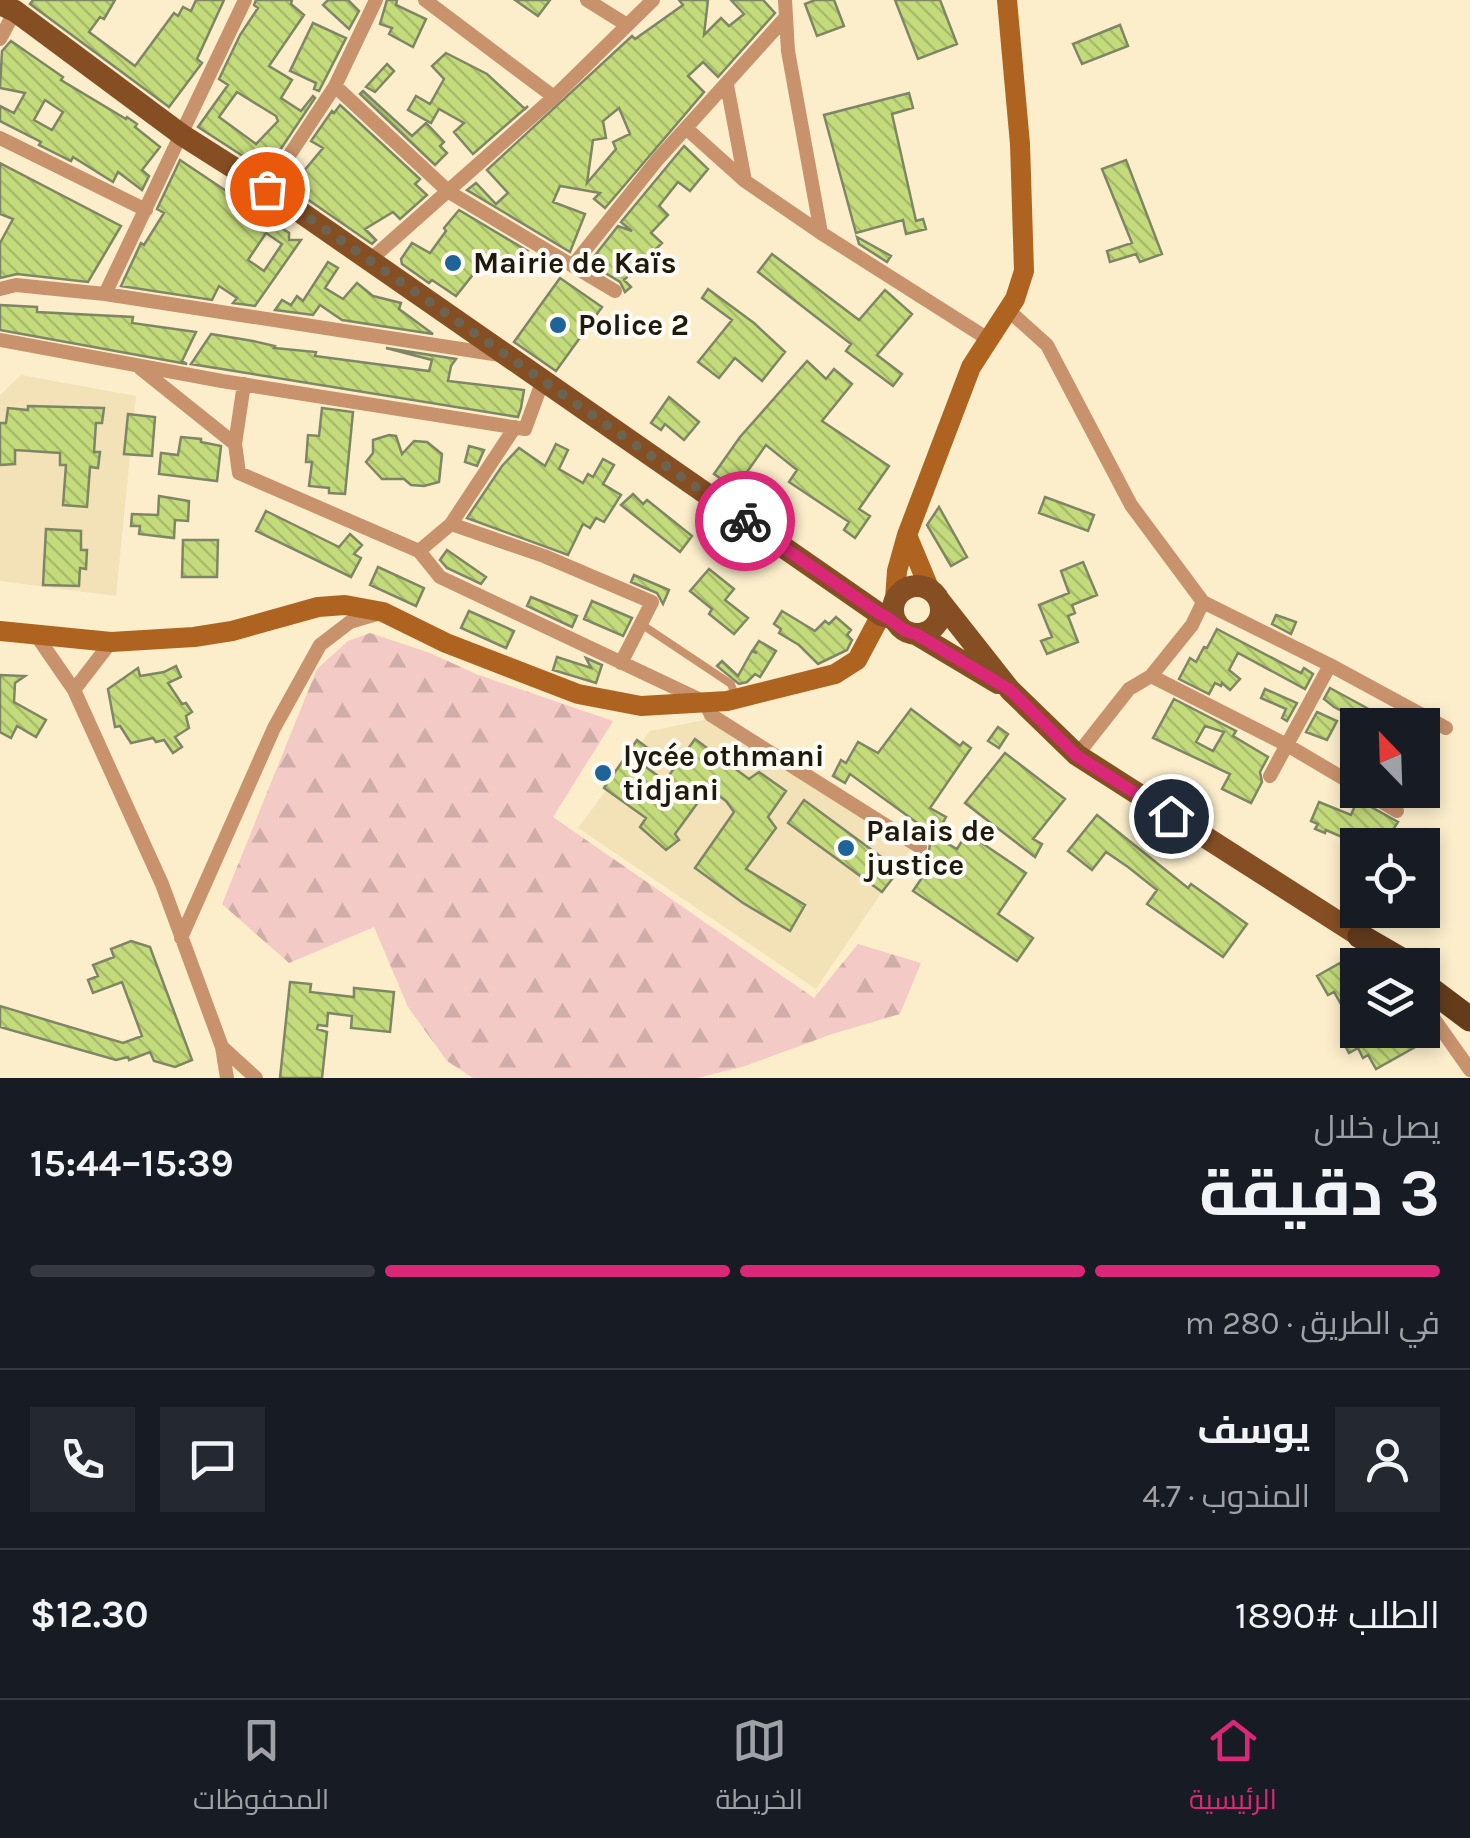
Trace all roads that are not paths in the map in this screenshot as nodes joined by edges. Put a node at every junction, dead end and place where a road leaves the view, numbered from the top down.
1 (245, 0) edge
2 (376, 0) edge
3 (424, 0) edge
4 (588, 0) edge
5 (654, 0) edge
6 (785, 0) edge
7 (1007, 0) edge
8 (12, 5) edge
9 (786, 17) junction
10 (627, 25) junction
11 (0, 39) edge
12 (727, 84) junction
13 (335, 86) junction
14 (554, 97) junction
15 (687, 129) junction
16 (182, 135) junction
17 (0, 138) edge
18 (745, 181) junction
19 (267, 189) junction
20 (449, 192) junction
21 (146, 210) junction
22 (821, 233) junction
23 (370, 260) junction
24 (574, 264) junction
25 (0, 289) edge
26 (615, 291) dead end
27 (105, 294) junction
28 (1008, 310) junction
29 (988, 338) junction
30 (0, 340) edge
31 (506, 356) junction
32 (135, 365) junction
33 (543, 380) junction
34 (244, 384) junction
35 (515, 428) junction
36 (236, 444) junction
37 (451, 524) junction
38 (907, 534) junction
39 (419, 551) junction
40 (935, 595) junction
41 (1203, 602) junction
42 (890, 611) junction
43 (383, 612) junction
44 (641, 624) junction
45 (0, 631) edge
46 (916, 634) junction
47 (36, 635) junction
48 (111, 642) junction
49 (622, 663) junction
50 (1330, 665) junction
51 (1151, 676) junction
52 (74, 690) junction
53 (1010, 690) junction
54 (736, 698) junction
55 (705, 702) junction
56 (1446, 728) dead end
57 (1286, 745) junction
58 (1077, 756) junction
59 (1270, 776) dead end
60 (1340, 776) edge
61 (1394, 808) edge
62 (1397, 810) dead end
63 (920, 847) dead end
64 (1360, 936) junction
65 (181, 938) junction
66 (1372, 948) edge
67 (1376, 948) edge
68 (1381, 948) edge
69 (1440, 982) edge
70 (1440, 996) edge
71 (1470, 998) edge
72 (1470, 1019) edge
73 (1440, 1028) edge
74 (222, 1047) junction
75 (1470, 1070) edge
76 (227, 1078) edge
77 (256, 1078) edge

1 - 16 street
2 - 13 street
3 - 14 street
4 - 10 street
5 - 10 street
6 - 9 street
7 - 28 street
8 - 11 street
8 - 16 main road
9 - 12 street
9 - 22 street
10 - 14 street
12 - 15 street
12 - 18 street
13 - 19 street
13 - 20 street
14 - 20 street
15 - 18 street
15 - 24 street
16 - 19 main road
16 - 21 street
17 - 21 street
18 - 22 street
19 - 23 main road
20 - 23 street
20 - 24 street
21 - 27 street
22 - 29 street
23 - 31 main road
24 - 26 street
25 - 27 street
27 - 31 street
28 - 29 street
28 - 41 street
29 - 38 street
30 - 32 street
31 - 33 main road
32 - 34 street
32 - 36 street
33 - 35 street
33 - 42 main road
34 - 35 street
34 - 36 street
35 - 37 street
36 - 39 street
37 - 39 street
37 - 44 street
38 - 40 street
38 - 42 street
39 - 49 street
40 - 42 main road
40 - 46 main road
40 - 53 main road
41 - 50 street
41 - 51 street
42 - 46 main road
42 - 54 street
43 - 48 street
43 - 55 street
43 - 65 street
44 - 49 street
44 - 54 lane
45 - 47 street
46 - 53 main road
47 - 48 street
47 - 52 street
48 - 52 street
49 - 55 street
50 - 56 street
50 - 57 street
51 - 57 street
51 - 58 street
52 - 65 street
53 - 58 main road
54 - 55 street
55 - 63 street
57 - 59 street
57 - 60 street
58 - 64 main road
61 - 62 street
64 - 66 street
64 - 67 highway
64 - 68 highway
65 - 74 street
69 - 71 highway
70 - 72 highway
73 - 75 street
74 - 76 street
74 - 77 street

